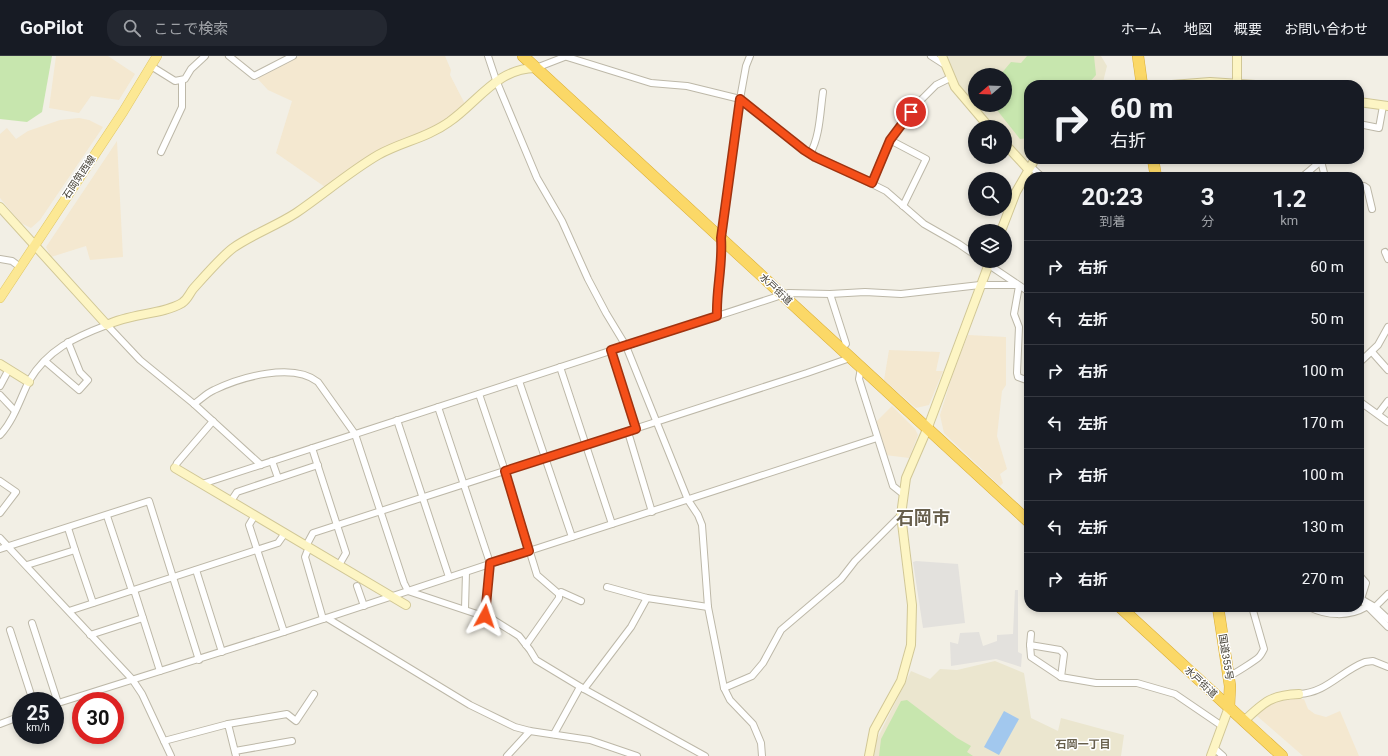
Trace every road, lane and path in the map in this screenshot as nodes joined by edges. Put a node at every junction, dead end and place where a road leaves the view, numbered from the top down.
1 (157, 56) edge
2 (205, 56) edge
3 (229, 56) edge
4 (293, 56) edge
5 (488, 56) edge
6 (523, 56) edge
7 (567, 56) edge
8 (750, 56) edge
9 (930, 56) edge
10 (942, 56) edge
11 (1138, 56) edge
12 (1237, 56) edge
13 (945, 65) junction
14 (151, 66) junction
15 (536, 68) junction
16 (950, 78) junction
17 (182, 80) junction
18 (496, 80) junction
19 (1141, 80) edge
20 (1237, 80) edge
21 (823, 92) dead end
22 (740, 99) junction
23 (1364, 103) edge
24 (1386, 106) edge
25 (983, 120) edge
26 (1364, 125) edge
27 (890, 140) junction
28 (1012, 150) edge
29 (161, 152) dead end
30 (810, 154) junction
31 (1024, 159) edge
32 (1317, 164) edge
33 (1308, 172) edge
34 (1024, 178) edge
35 (872, 183) junction
36 (1364, 186) edge
37 (903, 206) junction
38 (0, 207) edge
39 (1372, 208) dead end
40 (1004, 224) edge
41 (721, 238) junction
42 (34, 245) junction
43 (968, 250) edge
44 (1385, 252) dead end
45 (1388, 258) edge
46 (0, 259) edge
47 (20, 267) junction
48 (985, 268) edge
49 (995, 268) edge
50 (980, 286) junction
51 (1018, 286) junction
52 (1024, 289) edge
53 (830, 294) junction
54 (782, 295) junction
55 (0, 298) edge
56 (717, 316) junction
57 (107, 325) junction
58 (1388, 327) edge
59 (68, 342) junction
60 (626, 346) junction
61 (840, 349) junction
62 (611, 350) junction
63 (1372, 352) junction
64 (850, 358) junction
65 (1364, 359) edge
66 (45, 361) junction
67 (0, 364) edge
68 (560, 367) junction
69 (861, 368) junction
70 (1388, 370) edge
71 (8, 371) dead end
72 (1024, 380) edge
73 (519, 381) junction
74 (29, 382) junction
75 (0, 386) edge
76 (479, 394) junction
77 (0, 395) edge
78 (1388, 401) edge
79 (194, 404) junction
80 (1364, 404) edge
81 (438, 407) junction
82 (15, 411) junction
83 (1378, 414) junction
84 (397, 420) junction
85 (213, 421) junction
86 (657, 422) junction
87 (1388, 422) edge
88 (928, 428) junction
89 (636, 429) junction
90 (628, 432) junction
91 (355, 434) junction
92 (0, 435) edge
93 (877, 438) junction
94 (587, 444) junction
95 (312, 448) junction
96 (545, 457) junction
97 (272, 461) junction
98 (318, 464) junction
99 (261, 465) junction
100 (175, 468) joint
101 (505, 471) junction
102 (278, 478) junction
103 (0, 481) edge
104 (202, 484) junction
105 (464, 484) junction
106 (903, 494) junction
107 (422, 497) junction
108 (688, 500) junction
109 (231, 501) junction
110 (380, 512) junction
111 (652, 512) junction
112 (0, 513) edge
113 (255, 515) junction
114 (901, 515) junction
115 (107, 516) junction
116 (1024, 517) edge
117 (612, 524) junction
118 (337, 525) junction
119 (68, 528) junction
120 (285, 533) junction
121 (572, 537) junction
122 (0, 538) edge
123 (9, 547) junction
124 (308, 547) junction
125 (0, 549) edge
126 (75, 550) junction
127 (257, 550) junction
128 (529, 551) junction
129 (490, 563) junction
130 (27, 565) junction
131 (339, 565) junction
132 (196, 570) junction
133 (466, 572) junction
134 (449, 577) junction
135 (174, 578) junction
136 (358, 586) dead end
137 (607, 587) dead end
138 (133, 591) junction
139 (408, 591) junction
140 (559, 594) junction
141 (1388, 594) edge
142 (392, 597) junction
143 (647, 598) junction
144 (1364, 600) edge
145 (581, 601) dead end
146 (92, 603) junction
147 (1364, 604) edge
148 (406, 605) dead end
149 (364, 606) junction
150 (1374, 606) junction
151 (708, 607) junction
152 (1366, 607) joint
153 (465, 609) junction
154 (69, 611) junction
155 (1125, 612) edge
156 (1219, 612) edge
157 (1253, 612) edge
158 (1321, 612) edge
159 (1358, 612) edge
160 (485, 616) junction
161 (143, 618) junction
162 (325, 619) junction
163 (1388, 619) edge
164 (32, 623) dead end
165 (1388, 627) edge
166 (10, 630) dead end
167 (284, 632) junction
168 (1031, 634) dead end
169 (90, 635) junction
170 (526, 645) junction
171 (1030, 645) junction
172 (222, 652) junction
173 (199, 660) junction
174 (1388, 667) edge
175 (160, 671) junction
176 (1229, 676) junction
177 (1061, 677) junction
178 (132, 679) junction
179 (582, 688) junction
180 (724, 688) junction
181 (30, 692) edge
182 (53, 692) edge
183 (314, 694) dead end
184 (1299, 694) joint
185 (64, 702) edge
186 (1229, 707) junction
187 (12, 719) edge
188 (1244, 721) junction
189 (0, 724) edge
190 (228, 724) junction
191 (1222, 726) junction
192 (530, 732) junction
193 (554, 734) junction
194 (164, 741) junction
195 (292, 742) dead end
196 (1214, 748) junction
197 (235, 753) edge
198 (633, 755) edge
199 (171, 756) edge
200 (507, 756) edge
201 (705, 756) edge
202 (762, 756) edge
203 (869, 756) edge
204 (1211, 756) edge
205 (1223, 756) edge
206 (1282, 756) edge

1 - 14 main road, 石岡筑西線
2 - 17 street
3 - 4 street
5 - 18 street
6 - 15 highway, 水戸街道
7 - 15 street
7 - 22 street
8 - 22 street
9 - 13 street
10 - 13 street
11 - 19 highway
12 - 20 street
13 - 16 street
14 - 17 street
14 - 42 main road, 石岡筑西線
15 - 18 street
15 - 41 highway, 水戸街道
16 - 25 street
16 - 27 street
17 - 29 street
18 - 57 street
18 - 60 street
21 - 30 street
22 - 30 street
22 - 41 street
23 - 24 street
24 - 26 street
27 - 35 street
27 - 37 street
28 - 31 street
30 - 35 street
32 - 33 street
34 - 40 street
35 - 37 street
36 - 39 street
37 - 43 street
38 - 42 street
41 - 54 highway, 水戸街道
41 - 56 street
42 - 47 main road, 石岡筑西線
42 - 57 street
44 - 45 street
46 - 47 street
47 - 55 main road, 石岡筑西線
48 - 50 street
49 - 51 street
50 - 51 street
50 - 53 street
50 - 88 street
51 - 52 street
51 - 72 street
53 - 54 street
53 - 61 street
54 - 56 street
54 - 61 highway, 水戸街道
56 - 60 street
57 - 59 street
57 - 79 street
58 - 63 street
59 - 66 street
59 - 66 street
60 - 62 street
60 - 86 street
61 - 64 highway, 水戸街道
62 - 68 street
62 - 89 street
63 - 65 street
63 - 70 street
64 - 69 highway, 水戸街道
64 - 86 street
66 - 74 street
67 - 74 street
68 - 73 street
68 - 94 street
69 - 88 highway, 水戸街道
69 - 93 street
71 - 75 street
73 - 76 street
73 - 96 street
74 - 82 street
76 - 81 street
76 - 101 street
77 - 82 street
78 - 83 street
79 - 85 street
79 - 91 street
80 - 83 street
81 - 84 street
81 - 105 street
82 - 92 street
83 - 87 street
84 - 91 street
84 - 107 street
85 - 99 street
85 - 100 street
86 - 89 street
86 - 108 street
88 - 106 street
88 - 116 highway, 水戸街道
89 - 90 street
90 - 94 street
90 - 111 street
91 - 95 street
91 - 110 street
93 - 106 street
93 - 108 street
94 - 96 street
94 - 117 street
95 - 97 street
95 - 98 street
96 - 101 street
96 - 121 street
97 - 99 street
97 - 102 street
98 - 102 street
98 - 118 street
99 - 104 street
100 - 104 street
101 - 105 street
101 - 128 street
102 - 109 street
103 - 112 street
104 - 109 street
105 - 107 street
105 - 129 street
106 - 114 street
107 - 110 street
107 - 134 street
108 - 111 street
108 - 151 street
109 - 113 street
110 - 118 street
110 - 139 street
111 - 117 street
113 - 120 street
113 - 127 street
114 - 180 street
114 - 203 street
115 - 119 street
115 - 135 street
115 - 138 street
117 - 121 street
118 - 124 street
118 - 131 street
119 - 123 street
119 - 126 street
120 - 124 street
120 - 127 street
121 - 128 street
122 - 123 street
123 - 125 street
123 - 130 street
124 - 131 street
124 - 162 street
126 - 130 street
126 - 146 street
127 - 132 street
127 - 167 street
128 - 129 street
128 - 140 street
129 - 133 street
129 - 160 street
130 - 154 street
131 - 142 street
132 - 135 street
132 - 172 street
133 - 134 street
133 - 153 street
134 - 139 street
135 - 138 street
135 - 173 street
136 - 149 street
137 - 143 street
138 - 146 street
138 - 161 street
139 - 142 street
139 - 153 street
140 - 145 street
140 - 170 street
141 - 150 street
142 - 148 street
142 - 149 street
143 - 151 street
143 - 179 street
144 - 150 street
146 - 154 street
147 - 152 street
149 - 162 street
150 - 163 street
151 - 180 street
152 - 165 street
153 - 160 street
154 - 169 street
155 - 186 highway, 水戸街道
156 - 176 highway, 国道355号
157 - 176 street
158 - 159 street
160 - 170 street
161 - 169 street
161 - 175 street
162 - 167 street
162 - 192 street
164 - 182 street
166 - 181 street
167 - 172 street
168 - 171 street
169 - 178 street
170 - 179 street
171 - 177 street
171 - 177 street
172 - 173 street
173 - 175 street
174 - 184 street
175 - 178 street
176 - 186 highway, 国道355号
177 - 191 street
178 - 185 street
178 - 194 street
179 - 193 street
179 - 201 street
180 - 202 street
183 - 190 street
184 - 188 street
186 - 188 highway, 水戸街道
186 - 191 street
187 - 189 street
188 - 206 highway, 水戸街道
190 - 194 street
190 - 197 street
191 - 196 street
192 - 193 street
192 - 200 street
193 - 198 street
194 - 199 street
195 - 197 street
196 - 204 street
196 - 205 street

